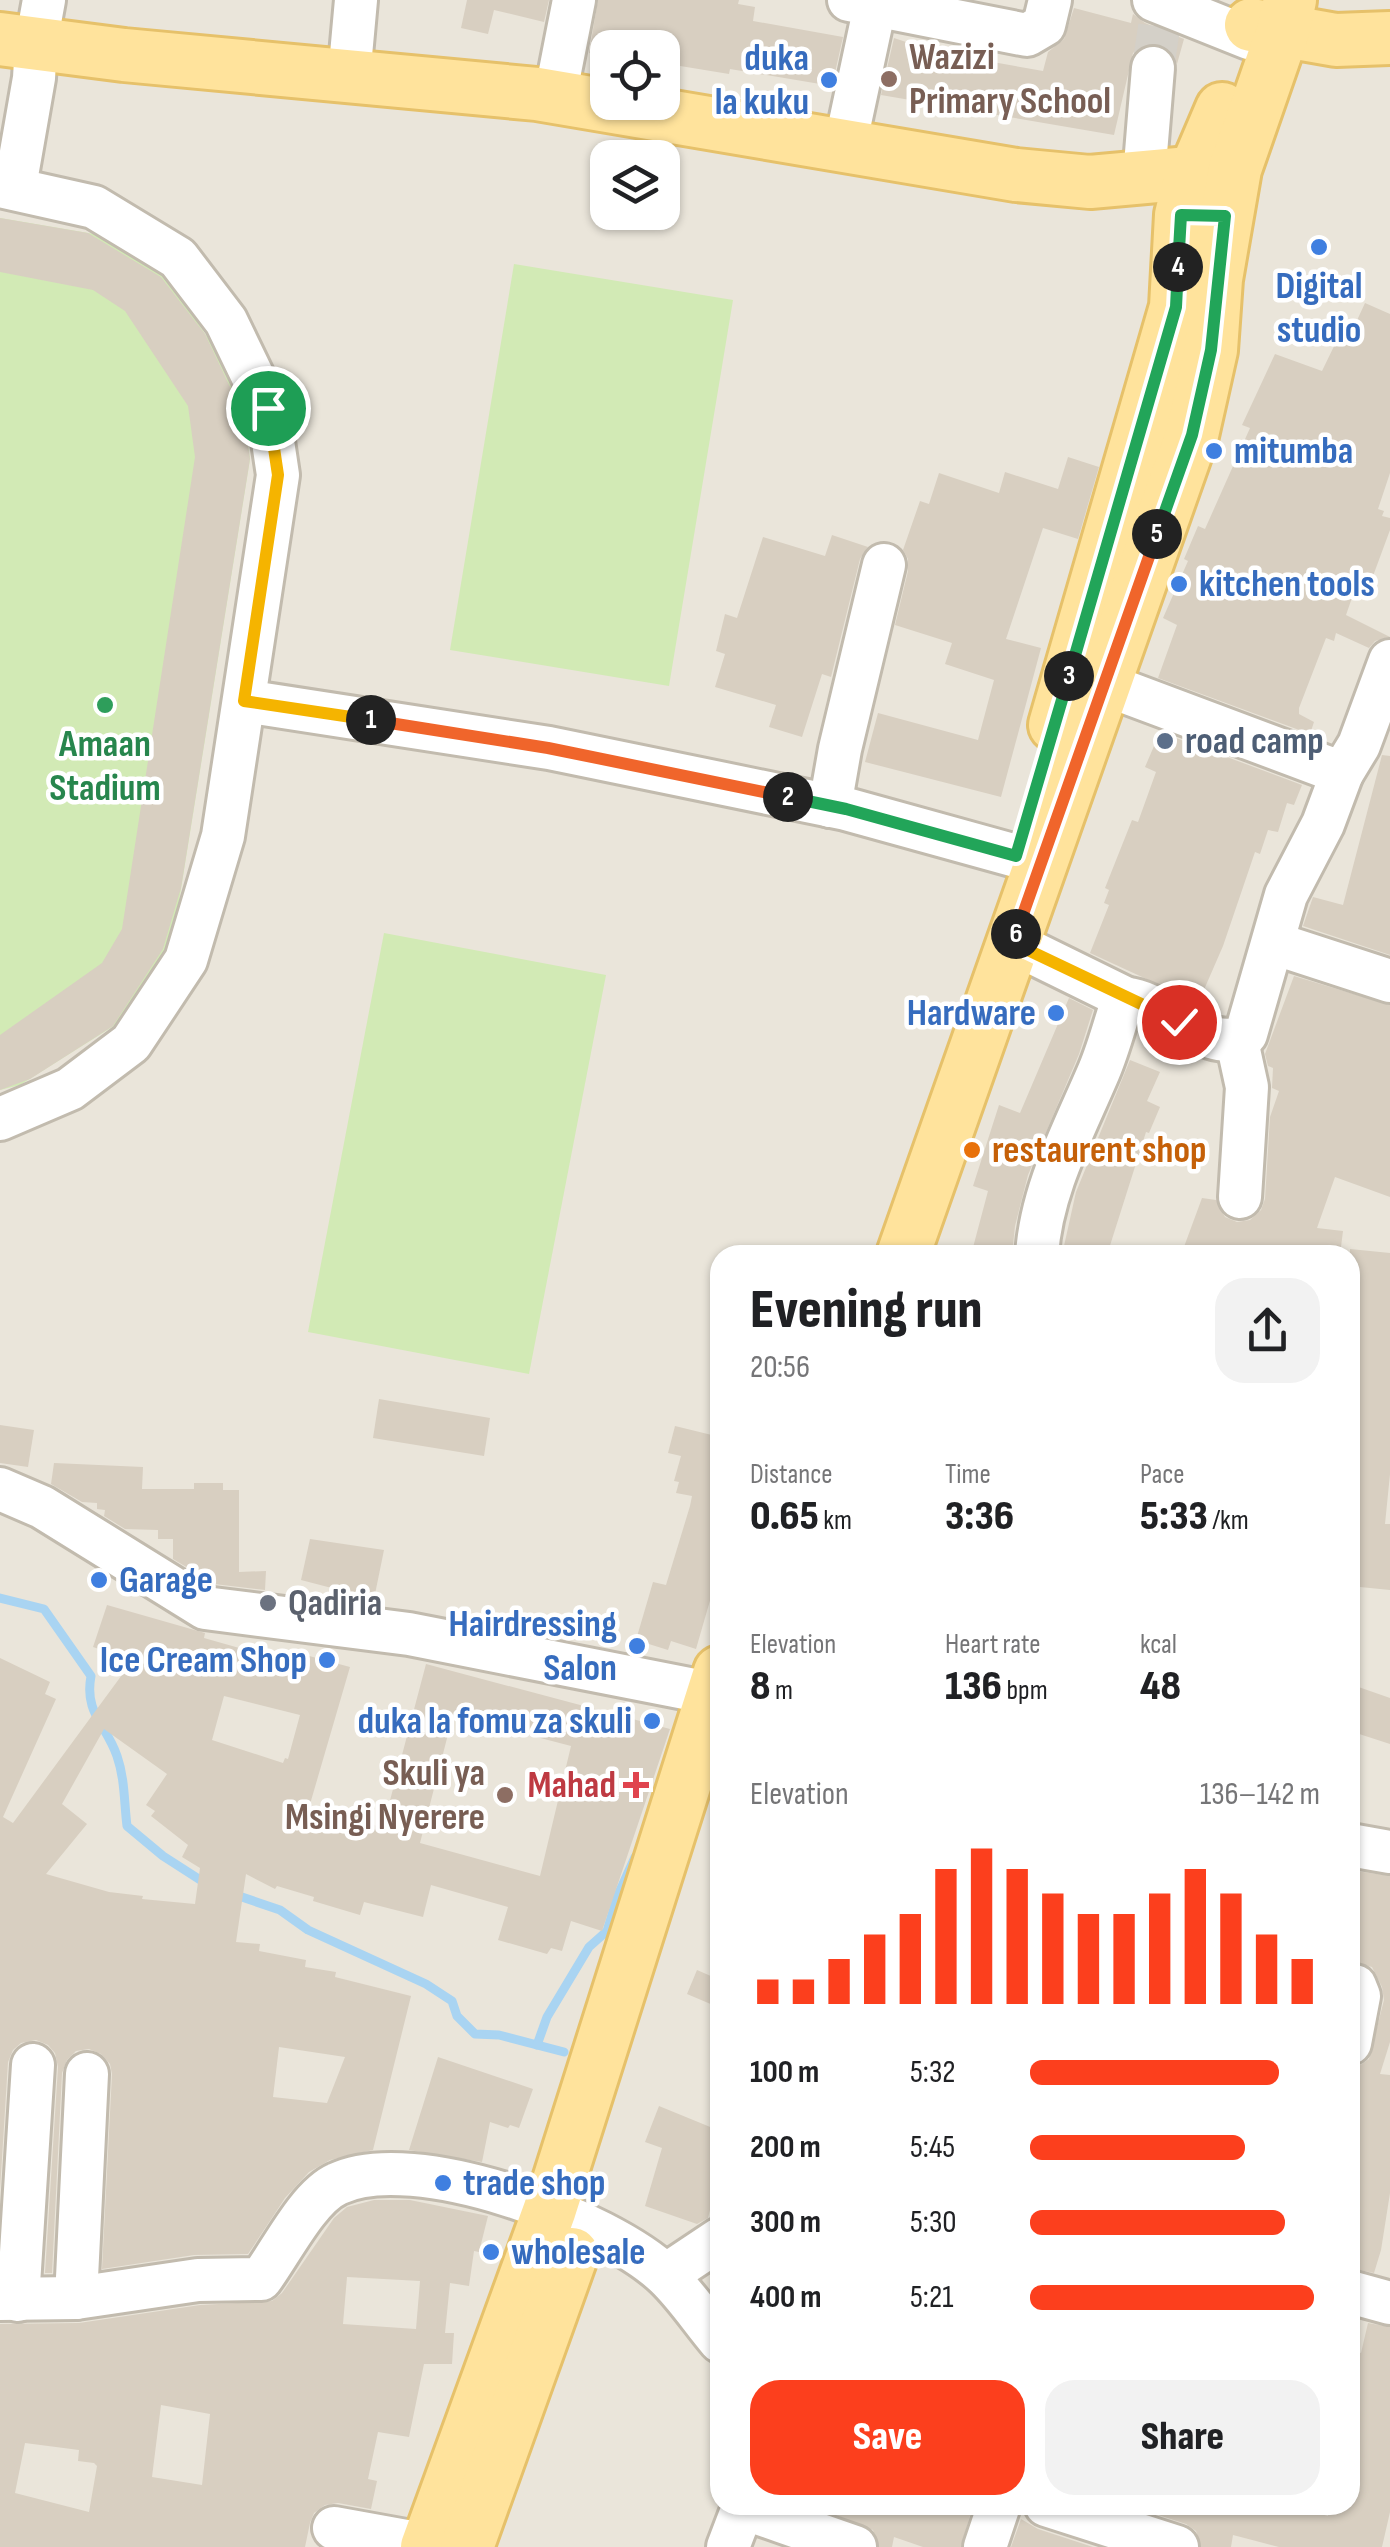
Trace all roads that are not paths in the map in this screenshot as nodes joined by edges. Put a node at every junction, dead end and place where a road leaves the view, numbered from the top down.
1 (356, 0) edge
2 (574, 0) edge
3 (1050, 0) edge
4 (862, 3) edge
5 (1160, 6) edge
6 (1390, 6) edge
7 (1269, 14) edge
8 (1390, 38) edge
9 (23, 47) edge
10 (1154, 68) tunnel mouth
11 (349, 77) junction
12 (555, 97) junction
13 (845, 146) junction
14 (1144, 176) junction
15 (8, 186) edge
16 (1209, 193) junction
17 (884, 565) dead end
18 (1390, 660) edge
19 (1104, 684) junction
20 (244, 701) junction
21 (1363, 758) edge
22 (830, 806) junction
23 (1016, 856) junction
24 (1013, 943) junction
25 (1273, 943) junction
26 (1390, 980) edge
27 (1127, 999) junction
28 (1236, 1041) junction
29 (0, 1120) edge
30 (1240, 1197) dead end
31 (874, 1245) edge
32 (907, 1245) edge
33 (1037, 1245) edge
34 (0, 1489) edge
35 (710, 1685) edge
36 (710, 1711) edge
37 (710, 1799) edge
38 (1360, 1847) edge
39 (1390, 1852) edge
40 (33, 2065) dead end
41 (87, 2074) dead end
42 (566, 2216) junction
43 (710, 2246) edge
44 (666, 2275) junction
45 (1360, 2295) edge
46 (76, 2298) junction
47 (9, 2300) edge
48 (1390, 2304) edge
49 (710, 2329) edge
50 (996, 2515) edge
51 (1077, 2515) edge
52 (738, 2520) edge
53 (334, 2528) dead end
54 (440, 2546) edge
55 (856, 2547) edge
56 (985, 2547) edge
57 (1177, 2547) edge

1 - 11 street
2 - 12 street
3 - 4 street
4 - 13 street
5 - 7 street
6 - 7 main road
7 - 8 main road
7 - 16 main road
9 - 11 main road
9 - 15 street
9 - 16 main road
10 - 14 street
11 - 12 main road
12 - 13 main road
13 - 14 main road
14 - 16 main road
15 - 20 street
16 - 19 main road
16 - 23 main road
17 - 22 street
18 - 21 street
19 - 21 street
19 - 24 main road
20 - 22 street
20 - 29 street
21 - 25 street
22 - 23 street
23 - 31 main road
24 - 27 street
24 - 32 main road
25 - 26 street
25 - 28 street
27 - 28 street
27 - 33 street
28 - 30 street
34 - 35 street
36 - 42 main road
37 - 42 main road
38 - 39 street
40 - 47 street
41 - 46 street
42 - 44 street
42 - 46 street
42 - 54 main road
43 - 44 street
44 - 49 street
45 - 48 street
46 - 47 street
50 - 56 street
51 - 57 street
52 - 55 street
53 - 54 street

